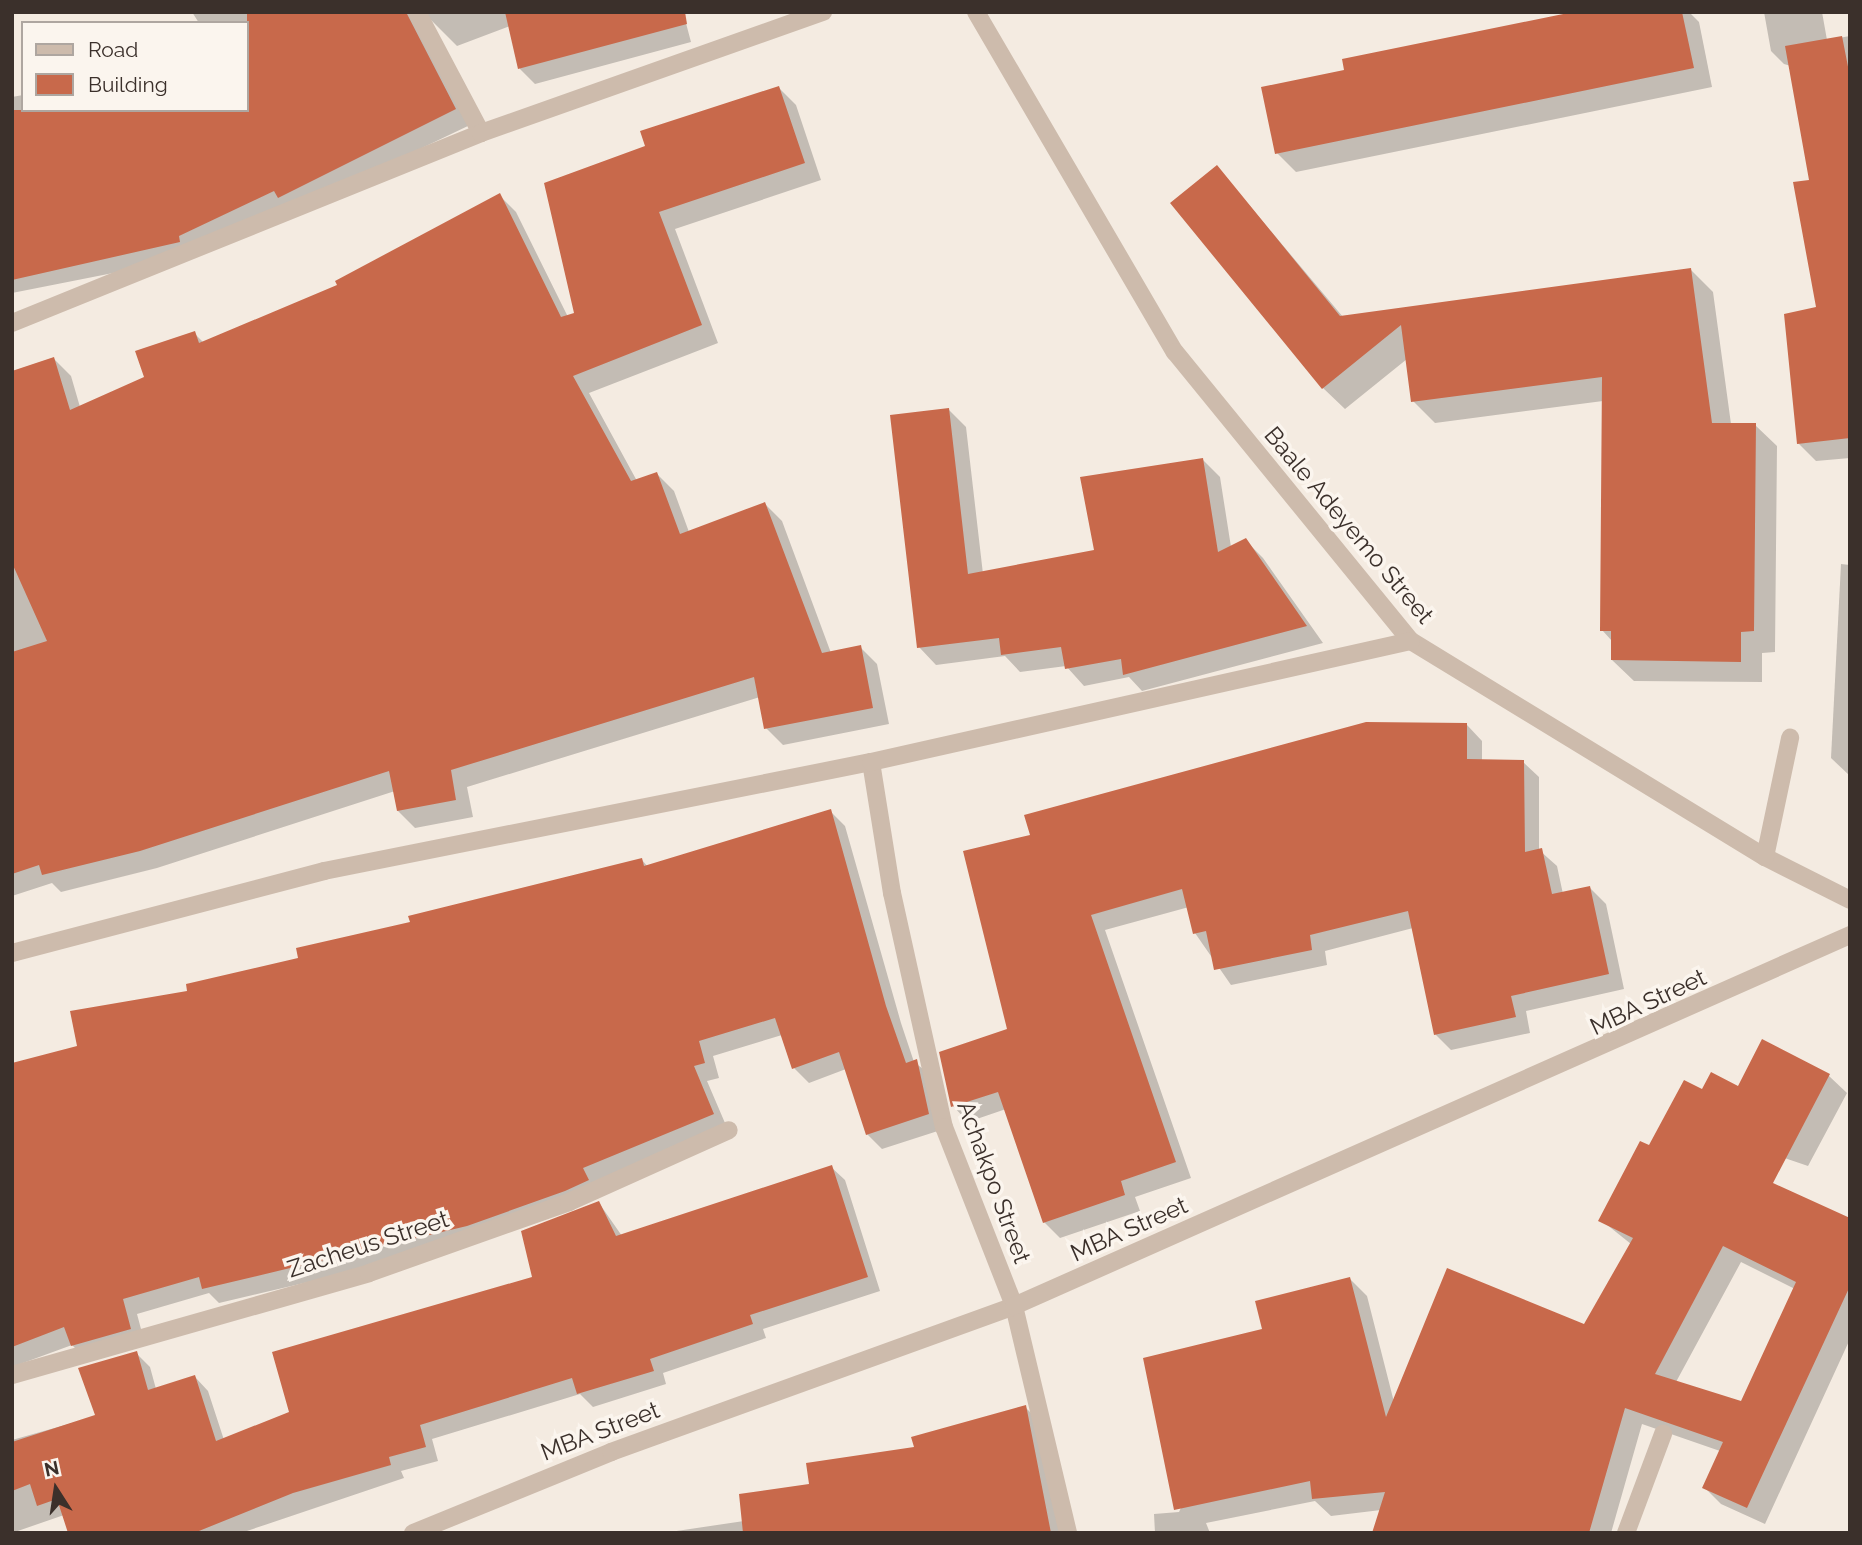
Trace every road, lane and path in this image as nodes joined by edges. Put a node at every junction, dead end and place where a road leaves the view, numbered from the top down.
1 (416, 12) edge
2 (823, 12) edge
3 (976, 12) edge
4 (481, 133) junction
5 (12, 324) edge
6 (1410, 642) junction
7 (1790, 738) dead end
8 (871, 762) junction
9 (1765, 857) junction
10 (1850, 900) edge
11 (1850, 935) edge
12 (12, 953) edge
13 (729, 1130) dead end
14 (1014, 1306) junction
15 (12, 1375) edge
16 (1663, 1434) dead end
17 (413, 1533) edge
18 (1068, 1533) edge
19 (1626, 1533) edge

1 - 4 street
2 - 4 street
3 - 6 street, Baale Adeyemo Street
4 - 5 street
6 - 8 street
6 - 9 street, Baale Adeyemo Street
7 - 9 street
8 - 12 street
8 - 14 street, Achakpo Street
9 - 10 street, Baale Adeyemo Street
11 - 14 street, MBA Street
13 - 15 street, Zacheus Street
14 - 17 street, MBA Street
14 - 18 street, Achakpo Street
16 - 19 street

